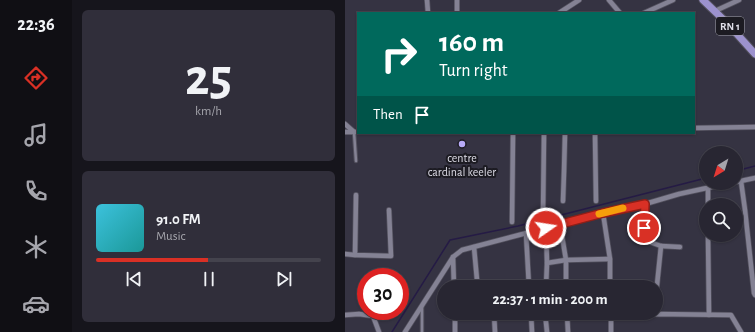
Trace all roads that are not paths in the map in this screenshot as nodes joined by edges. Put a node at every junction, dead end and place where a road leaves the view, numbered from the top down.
1 (427, 0) edge
2 (457, 0) edge
3 (579, 0) edge
4 (609, 0) edge
5 (673, 0) edge
6 (703, 0) edge
7 (739, 0) edge
8 (715, 11) junction
9 (428, 12) edge
10 (457, 12) edge
11 (561, 12) edge
12 (619, 12) edge
13 (646, 12) edge
14 (755, 54) edge
15 (345, 124) edge
16 (755, 127) edge
17 (695, 128) edge
18 (345, 132) edge
19 (356, 132) edge
20 (513, 134) edge
21 (544, 134) edge
22 (565, 134) edge
23 (595, 134) edge
24 (356, 161) dead end
25 (755, 178) edge
26 (743, 180) edge
27 (699, 190) edge
28 (740, 190) edge
29 (356, 195) dead end
30 (563, 201) dead end
31 (596, 201) dead end
32 (645, 204) junction
33 (389, 210) dead end
34 (603, 213) junction
35 (543, 216) dead end
36 (512, 222) dead end
37 (560, 224) junction
38 (546, 228) junction
39 (526, 233) junction
40 (708, 242) edge
41 (661, 246) junction
42 (474, 247) junction
43 (680, 247) dead end
44 (345, 254) edge
45 (355, 255) junction
46 (453, 257) junction
47 (610, 259) junction
48 (566, 260) junction
49 (547, 264) junction
50 (454, 280) edge
51 (477, 280) edge
52 (529, 280) edge
53 (546, 280) edge
54 (566, 280) edge
55 (610, 280) edge
56 (658, 280) edge
57 (755, 295) edge
58 (422, 306) junction
59 (663, 314) edge
60 (345, 315) edge
61 (709, 315) junction
62 (455, 320) edge
63 (494, 320) edge
64 (531, 320) edge
65 (546, 320) edge
66 (567, 320) edge
67 (611, 320) edge
68 (379, 332) edge
69 (405, 332) edge
70 (423, 332) edge
71 (455, 332) edge
72 (495, 332) edge
73 (532, 332) edge
74 (547, 332) edge
75 (568, 332) edge
76 (611, 332) edge
77 (741, 332) edge

1 - 9 street
2 - 10 street
3 - 11 street
4 - 12 street
5 - 13 street
6 - 8 main road, RN 1
7 - 8 street
8 - 14 main road, RN 1
15 - 19 street
16 - 17 street
18 - 19 street
19 - 24 lane
20 - 36 street
21 - 35 street
22 - 30 street
23 - 31 street
25 - 26 street
27 - 32 street
28 - 57 street
29 - 45 street
32 - 34 street
32 - 41 street
33 - 45 street
34 - 37 street
34 - 47 street
37 - 38 street
37 - 48 street
38 - 39 street
38 - 49 street
39 - 42 street
39 - 52 street
40 - 61 street
41 - 43 street
41 - 56 street
42 - 46 street
42 - 51 street
44 - 45 street
46 - 50 street
46 - 58 street
47 - 48 street
47 - 55 street
48 - 49 street
48 - 54 street
49 - 53 street
58 - 69 street
58 - 70 lane
59 - 61 street
60 - 68 street
61 - 77 street
62 - 71 street
63 - 72 street
64 - 73 street
65 - 74 street
66 - 75 street
67 - 76 street

